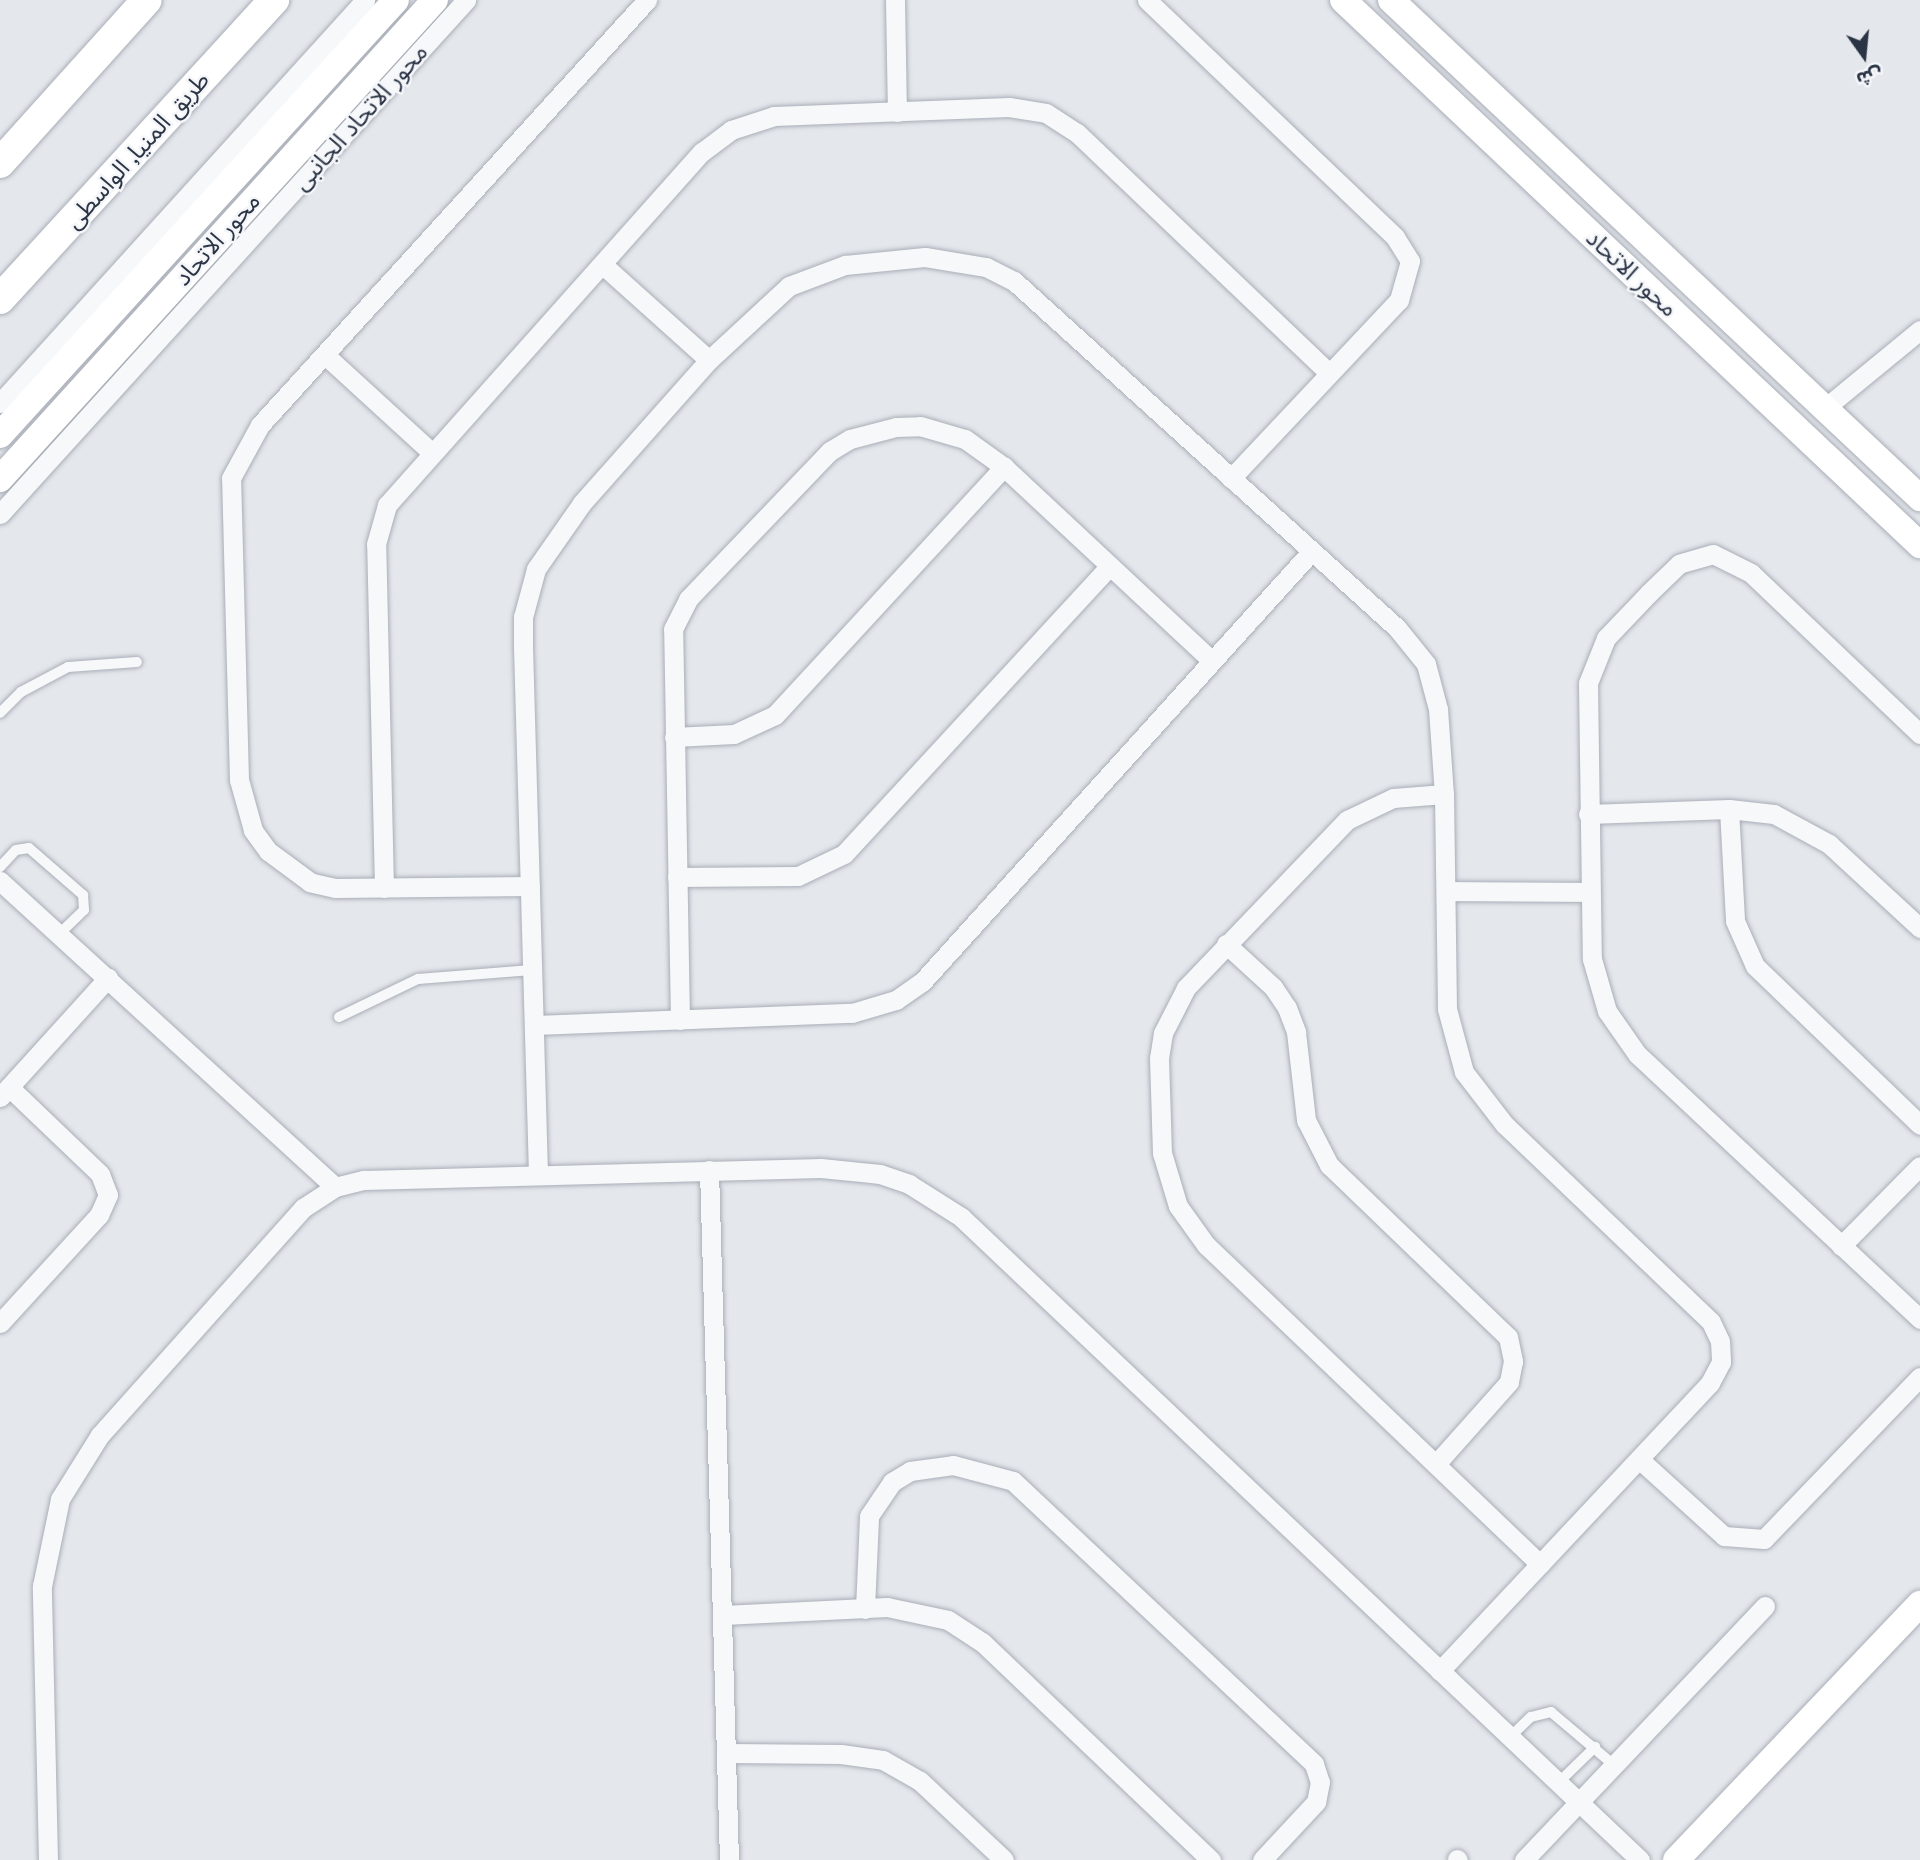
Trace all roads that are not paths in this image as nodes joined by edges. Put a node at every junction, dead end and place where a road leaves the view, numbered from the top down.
1 (147, 0) edge
2 (274, 0) edge
3 (365, 0) edge
4 (396, 0) edge
5 (435, 0) edge
6 (466, 0) edge
7 (648, 0) edge
8 (895, 0) edge
9 (1147, 0) edge
10 (1343, 0) edge
11 (1391, 0) edge
12 (897, 112) junction
13 (0, 163) edge
14 (603, 265) junction
15 (0, 299) edge
16 (1920, 330) edge
17 (324, 355) junction
18 (709, 360) junction
19 (1328, 372) junction
20 (1825, 408) junction
21 (3, 418) edge
22 (430, 451) junction
23 (1004, 467) junction
24 (1231, 478) junction
25 (0, 479) edge
26 (1920, 498) edge
27 (0, 514) edge
28 (1920, 545) edge
29 (1311, 552) junction
30 (1110, 566) junction
31 (1212, 661) junction
32 (137, 662) dead end
33 (0, 713) edge
34 (1920, 734) edge
35 (674, 737) junction
36 (1444, 794) junction
37 (1729, 809) junction
38 (1588, 814) junction
39 (0, 867) edge
40 (677, 877) junction
41 (0, 881) edge
42 (530, 887) junction
43 (384, 888) junction
44 (1446, 891) junction
45 (1590, 892) junction
46 (1920, 928) edge
47 (59, 934) junction
48 (1226, 944) junction
49 (532, 970) junction
50 (108, 978) junction
51 (339, 1017) dead end
52 (680, 1020) junction
53 (535, 1025) junction
54 (5, 1092) edge
55 (1920, 1125) edge
56 (1920, 1166) edge
57 (709, 1170) junction
58 (538, 1174) junction
59 (335, 1187) junction
60 (1842, 1246) junction
61 (1920, 1319) edge
62 (0, 1323) edge
63 (1920, 1377) edge
64 (1639, 1459) junction
65 (1436, 1464) junction
66 (1541, 1564) junction
67 (1920, 1604) edge
68 (1765, 1606) dead end
69 (865, 1609) junction
70 (723, 1615) junction
71 (1440, 1671) junction
72 (1510, 1737) junction
73 (1595, 1747) junction
74 (727, 1753) junction
75 (1614, 1765) junction
76 (1558, 1783) junction
77 (1578, 1802) junction
78 (48, 1860) edge
79 (729, 1860) edge
80 (1004, 1860) edge
81 (1211, 1860) edge
82 (1262, 1860) edge
83 (1524, 1860) edge
84 (1640, 1860) edge
85 (1676, 1860) edge

1 - 13 main road
2 - 15 main road, طريق المنيا, الواسطى
3 - 21 street
4 - 21 street, محور الاتحاد
5 - 25 street, محور الاتحاد
6 - 27 street, محور الاتحاد الجانبى
7 - 17 street
8 - 12 street
9 - 19 street
10 - 28 street, محور الاتحاد
11 - 20 street, محور الاتحاد
12 - 14 street
12 - 19 street
14 - 18 street
14 - 22 street
16 - 20 street
17 - 22 street
17 - 43 street
18 - 24 street
18 - 42 street
19 - 24 street
20 - 26 street, محور الاتحاد
22 - 43 street
23 - 30 street
23 - 35 street
23 - 35 street
24 - 29 street
29 - 31 street
29 - 36 street
30 - 31 street
30 - 40 street
31 - 52 street
32 - 33 lane
34 - 38 street
35 - 40 street
36 - 44 street
36 - 48 street
37 - 38 street
37 - 46 street
37 - 55 street
38 - 45 street
39 - 47 lane
40 - 52 street
41 - 47 street
42 - 43 street
42 - 49 street
44 - 45 street
44 - 64 street
45 - 60 street
47 - 50 street
48 - 65 street
48 - 65 street
49 - 51 lane
49 - 53 street
50 - 54 street
50 - 59 street
52 - 53 street
53 - 58 street
54 - 62 street
56 - 60 street
57 - 58 street
57 - 70 street
57 - 71 street
58 - 59 street
59 - 78 street
60 - 61 street
63 - 64 street
64 - 66 street
65 - 66 street
66 - 71 street
67 - 85 street
68 - 75 street
69 - 70 street
69 - 81 street
69 - 82 street
70 - 74 street
71 - 72 street
72 - 73 lane
72 - 76 street
73 - 75 lane
73 - 76 lane
74 - 79 street
74 - 80 street
75 - 77 street
76 - 77 street
77 - 83 street
77 - 84 street

